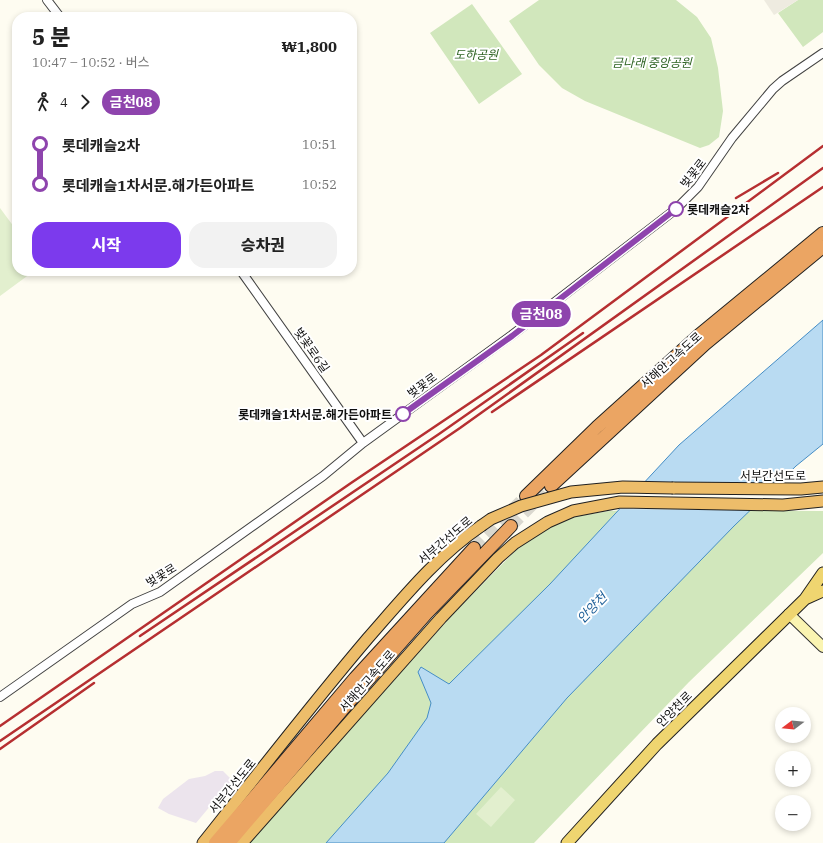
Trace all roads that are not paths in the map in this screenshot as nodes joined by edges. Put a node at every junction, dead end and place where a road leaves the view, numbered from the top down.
1 (48, 0) edge
2 (56, 12) edge
3 (821, 53) edge
4 (823, 233) edge
5 (823, 247) edge
6 (245, 276) edge
7 (701, 340) junction
8 (363, 443) junction
9 (551, 486) tunnel mouth
10 (823, 487) edge
11 (526, 496) tunnel mouth
12 (823, 501) edge
13 (512, 526) tunnel mouth
14 (474, 548) tunnel mouth
15 (823, 573) edge
16 (823, 591) edge
17 (805, 599) junction
18 (789, 614) junction
19 (823, 647) edge
20 (0, 697) edge
21 (203, 843) edge
22 (215, 843) edge
23 (229, 843) edge
24 (242, 843) edge
25 (566, 843) edge

1 - 2 street
3 - 8 street, 벚꽃로
4 - 7 highway, 서해안고속도로
5 - 7 highway, 서해안고속도로
6 - 8 street, 벚꽃로6길
7 - 9 highway, 서해안고속도로
7 - 11 highway, 서해안고속도로
8 - 20 street, 벚꽃로
10 - 21 highway, 서부간선도로, bridge
12 - 24 highway
13 - 23 highway, 서해안고속도로
14 - 22 highway, 서해안고속도로
15 - 17 main road, 안양천로
16 - 17 main road, 안양천로
17 - 18 main road, 안양천로
18 - 19 main road
18 - 25 main road, 안양천로

